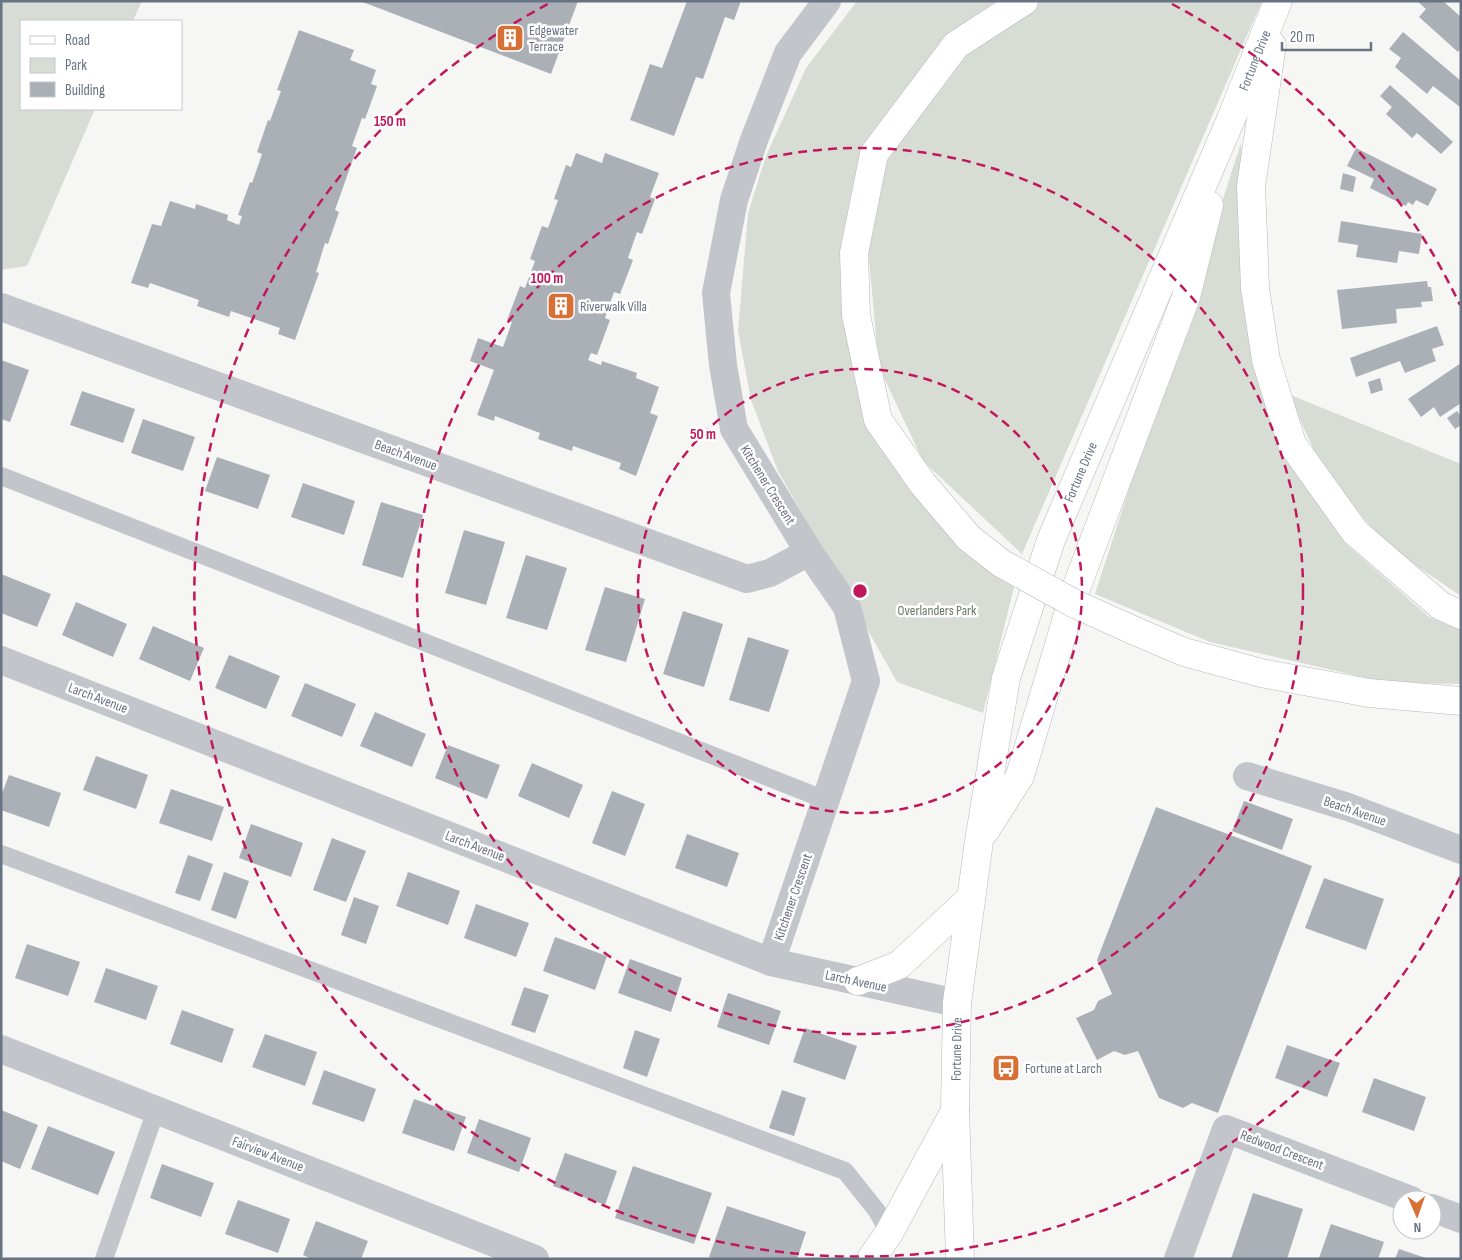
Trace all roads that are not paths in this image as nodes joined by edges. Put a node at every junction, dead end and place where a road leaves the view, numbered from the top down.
1 (827, 1) edge
2 (1024, 1) edge
3 (1278, 1) edge
4 (1232, 119) junction
5 (1, 307) edge
6 (1, 476) edge
7 (809, 552) junction
8 (1461, 615) edge
9 (1, 660) edge
10 (1461, 701) edge
11 (1247, 776) dead end
12 (826, 800) junction
13 (979, 841) junction
14 (1461, 850) edge
15 (1, 854) edge
16 (971, 898) junction
17 (771, 962) junction
18 (858, 981) junction
19 (957, 1003) junction
20 (1, 1049) edge
21 (156, 1110) junction
22 (955, 1110) junction
23 (1392, 1193) edge
24 (1442, 1212) edge
25 (1461, 1219) edge
26 (889, 1232) junction
27 (104, 1259) edge
28 (535, 1259) edge
29 (871, 1259) edge
30 (960, 1259) edge
31 (1178, 1259) edge

1 - 7 street, Kitchener Crescent
2 - 10 main road, bridge
3 - 4 main road, Fortune Drive
3 - 8 main road
4 - 13 main road, Fortune Drive
4 - 13 main road, Fortune Drive
5 - 7 street, Beach Avenue
6 - 12 lane
7 - 12 street, Kitchener Crescent
9 - 17 street, Larch Avenue
11 - 14 street, Beach Avenue
12 - 17 street, Kitchener Crescent
13 - 16 main road, Fortune Drive
15 - 26 lane
16 - 18 main road
16 - 19 main road, Fortune Drive
17 - 18 street, Larch Avenue
18 - 19 street, Larch Avenue
19 - 22 main road, Fortune Drive
20 - 21 street, Fairview Avenue
21 - 27 lane
21 - 28 street, Fairview Avenue
22 - 26 main road
22 - 30 main road, Fortune Drive
23 - 31 street, Redwood Crescent
24 - 25 street
26 - 29 main road

